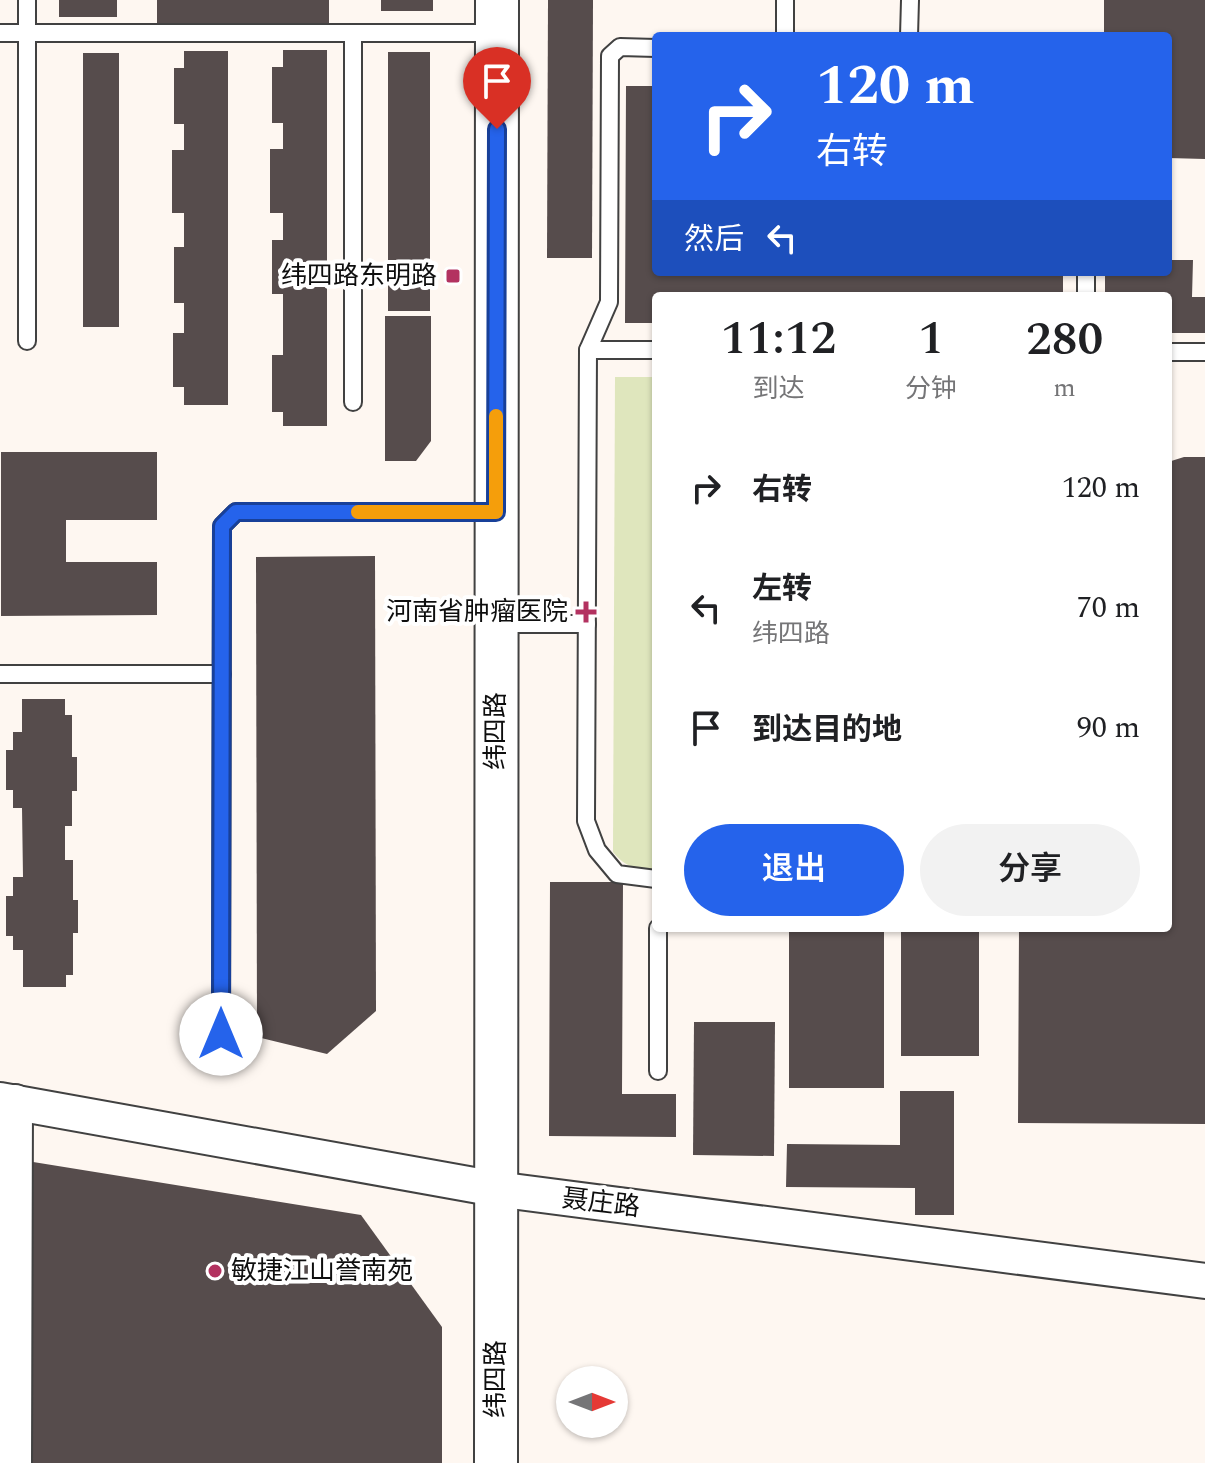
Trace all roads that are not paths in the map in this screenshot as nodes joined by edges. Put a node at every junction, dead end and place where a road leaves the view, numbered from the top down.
1 (27, 0) edge
2 (785, 0) edge
3 (910, 0) edge
4 (497, 16) edge
5 (785, 32) edge
6 (909, 32) edge
7 (0, 33) edge
8 (27, 33) junction
9 (353, 33) junction
10 (652, 48) edge
11 (27, 341) dead end
12 (588, 350) junction
13 (652, 350) edge
14 (1172, 352) edge
15 (1205, 352) edge
16 (353, 402) dead end
17 (496, 512) junction
18 (496, 624) junction
19 (587, 624) junction
20 (0, 674) edge
21 (222, 674) junction
22 (652, 878) edge
23 (658, 932) edge
24 (221, 1034) dead end
25 (658, 1071) dead end
26 (7, 1101) edge
27 (496, 1189) junction
28 (1205, 1281) edge
29 (14, 1463) edge
30 (496, 1463) edge

1 - 8 lane
2 - 5 lane
3 - 6 lane
4 - 9 lane
4 - 17 street, 纬四路
7 - 8 lane
8 - 9 lane
8 - 11 lane
9 - 16 lane
10 - 12 lane
12 - 13 lane
12 - 19 lane
14 - 15 lane
17 - 18 street, 纬四路
17 - 21 lane
18 - 19 lane
18 - 27 street, 纬四路
19 - 22 lane
20 - 21 lane
21 - 24 lane
23 - 25 lane
26 - 27 street, 聂庄路
26 - 29 street
27 - 28 street, 聂庄路
27 - 30 street, 纬四路

